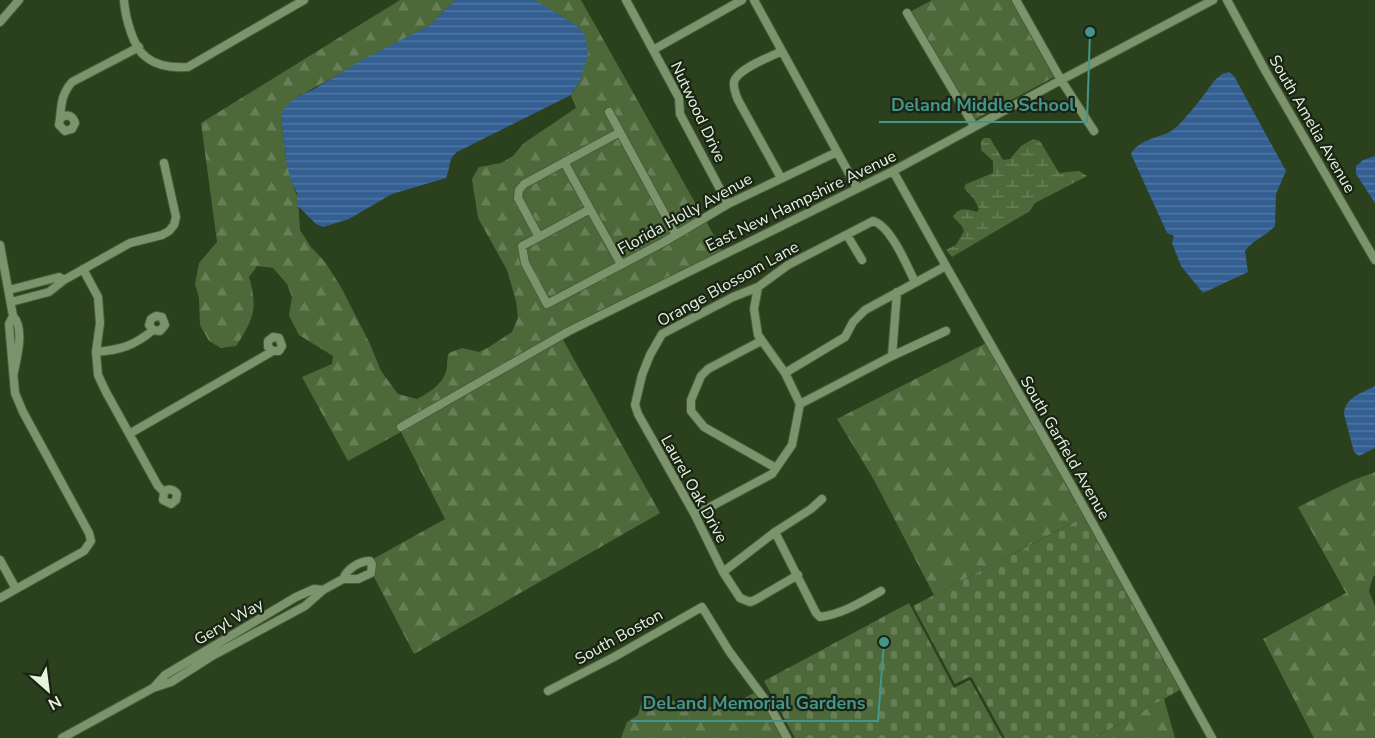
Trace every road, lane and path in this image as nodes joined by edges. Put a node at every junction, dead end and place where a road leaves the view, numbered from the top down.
1 (19, 0) edge
2 (124, 0) edge
3 (304, 0) edge
4 (626, 0) edge
5 (742, 0) edge
6 (754, 0) edge
7 (1016, 0) edge
8 (1213, 0) edge
9 (1227, 0) edge
10 (907, 13) dead end
11 (0, 22) edge
12 (139, 47) junction
13 (653, 50) junction
14 (782, 51) junction
15 (1061, 80) junction
16 (609, 112) dead end
17 (62, 117) dead end
18 (974, 126) junction
19 (1094, 131) dead end
20 (620, 132) junction
21 (837, 152) junction
22 (564, 162) junction
23 (164, 163) dead end
24 (893, 171) junction
25 (781, 178) junction
26 (857, 188) junction
27 (728, 204) junction
28 (590, 209) junction
29 (676, 234) junction
30 (847, 235) junction
31 (539, 237) junction
32 (0, 245) edge
33 (862, 260) dead end
34 (1375, 260) edge
35 (621, 264) junction
36 (946, 267) junction
37 (83, 269) junction
38 (64, 279) junction
39 (915, 282) junction
40 (758, 287) junction
41 (9, 290) junction
42 (897, 292) junction
43 (11, 302) junction
44 (153, 330) dead end
45 (946, 330) dead end
46 (761, 341) junction
47 (96, 351) junction
48 (273, 351) dead end
49 (892, 356) junction
50 (785, 373) junction
51 (642, 375) joint
52 (800, 404) junction
53 (401, 427) dead end
54 (129, 434) junction
55 (776, 468) junction
56 (164, 492) dead end
57 (822, 499) dead end
58 (695, 515) junction
59 (775, 532) junction
60 (0, 560) edge
61 (723, 572) junction
62 (798, 576) junction
63 (343, 579) dead end
64 (16, 589) junction
65 (323, 590) junction
66 (881, 591) dead end
67 (0, 598) edge
68 (278, 608) junction
69 (283, 618) junction
70 (207, 654) junction
71 (548, 690) dead end
72 (62, 738) edge
73 (787, 738) edge
74 (1212, 738) edge

1 - 11 street
2 - 12 street
3 - 12 street
4 - 13 street, Nutwood Drive
5 - 13 street
6 - 14 street
7 - 15 street
8 - 15 street, East New Hampshire Avenue
9 - 34 street, South Amelia Avenue
10 - 18 street
12 - 17 street
13 - 27 street, Nutwood Drive
14 - 21 street
14 - 25 street
15 - 18 street, East New Hampshire Avenue
15 - 19 street
16 - 20 street
18 - 24 street, East New Hampshire Avenue
20 - 22 street
20 - 29 street
21 - 25 street, Florida Holly Avenue
21 - 26 street
22 - 28 street
22 - 31 street
23 - 37 street
24 - 26 street, East New Hampshire Avenue
24 - 36 street, South Garfield Avenue
25 - 27 street, Florida Holly Avenue
26 - 53 street, East New Hampshire Avenue
27 - 29 street, Florida Holly Avenue
28 - 31 street
28 - 35 street
29 - 35 street, Florida Holly Avenue
30 - 33 street
30 - 39 street, Orange Blossom Lane
30 - 40 street, Orange Blossom Lane
31 - 35 street, Florida Holly Avenue
32 - 41 street
36 - 39 street
36 - 74 street, South Garfield Avenue
37 - 38 street
37 - 47 street
38 - 41 street
38 - 43 street
39 - 42 street
40 - 46 street
40 - 51 street, Orange Blossom Lane
41 - 43 street
42 - 49 street
42 - 50 street
43 - 64 street
44 - 47 street
45 - 49 street
46 - 50 street
46 - 55 street
47 - 54 street
48 - 54 street
49 - 52 street
50 - 52 street
51 - 58 street, Laurel Oak Drive
52 - 55 street
54 - 56 street
55 - 58 street
57 - 59 street
58 - 61 street, Laurel Oak Drive
59 - 61 street
59 - 62 street
60 - 64 street
61 - 62 street, Laurel Oak Drive
62 - 66 street
63 - 65 street, Geryl Way
64 - 67 street
65 - 68 street, Geryl Way
65 - 69 street, Geryl Way
68 - 69 street
68 - 70 street, Geryl Way
69 - 70 street, Geryl Way
70 - 72 street, Geryl Way
71 - 73 street, South Boston

